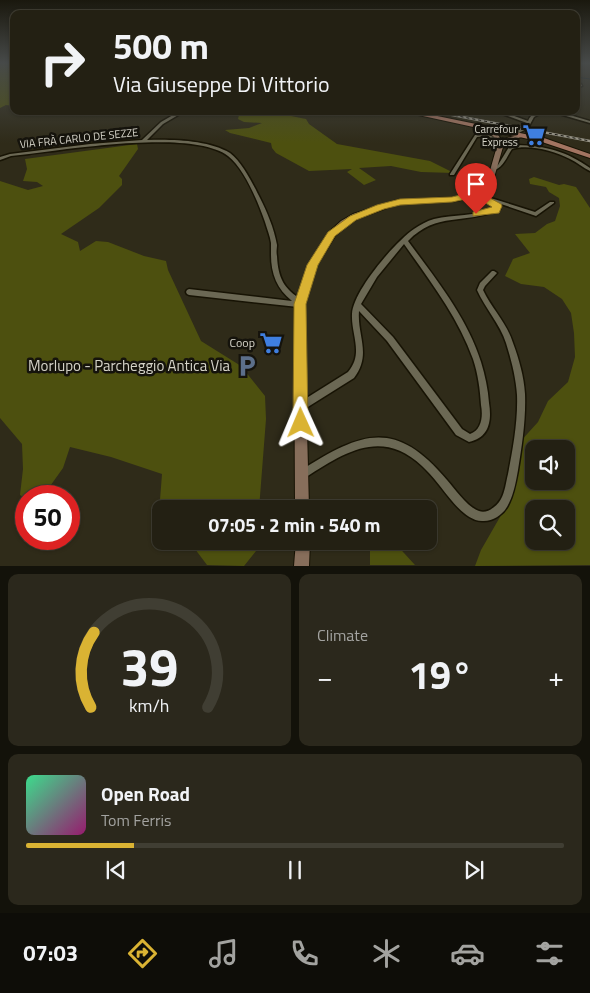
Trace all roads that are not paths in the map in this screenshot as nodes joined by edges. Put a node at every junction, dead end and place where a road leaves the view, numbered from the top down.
1 (175, 115) edge
2 (421, 115) edge
3 (507, 115) edge
4 (535, 115) edge
5 (565, 115) edge
6 (590, 122) edge
7 (529, 123) junction
8 (485, 128) junction
9 (505, 132) junction
10 (518, 135) junction
11 (144, 141) junction
12 (501, 142) junction
13 (590, 156) edge
14 (0, 159) edge
15 (493, 170) junction
16 (590, 170) edge
17 (452, 174) dead end
18 (477, 194) junction
19 (489, 200) junction
20 (552, 203) dead end
21 (405, 241) junction
22 (494, 273) dead end
23 (189, 292) dead end
24 (300, 303) junction
25 (357, 304) junction
26 (300, 407) junction
27 (302, 474) junction
28 (302, 500) edge
29 (302, 550) edge
30 (301, 566) edge

1 - 11 street
2 - 8 main road
3 - 7 street
4 - 7 street
5 - 6 street
7 - 10 street
8 - 9 main road
8 - 12 main road
9 - 10 main road
9 - 12 main road
10 - 12 main road
10 - 13 main road
11 - 14 street, VIA FRÀ CARLO DE SEZZE
11 - 24 street, VIA FRÀ CARLO DE SEZZE
12 - 15 main road
12 - 17 street
15 - 16 street
15 - 18 main road
18 - 19 street
18 - 24 main road
19 - 20 street
19 - 21 street
21 - 25 street
21 - 25 street
22 - 27 street
23 - 24 street
24 - 26 main road
25 - 26 street
26 - 27 main road
27 - 28 main road
29 - 30 main road

